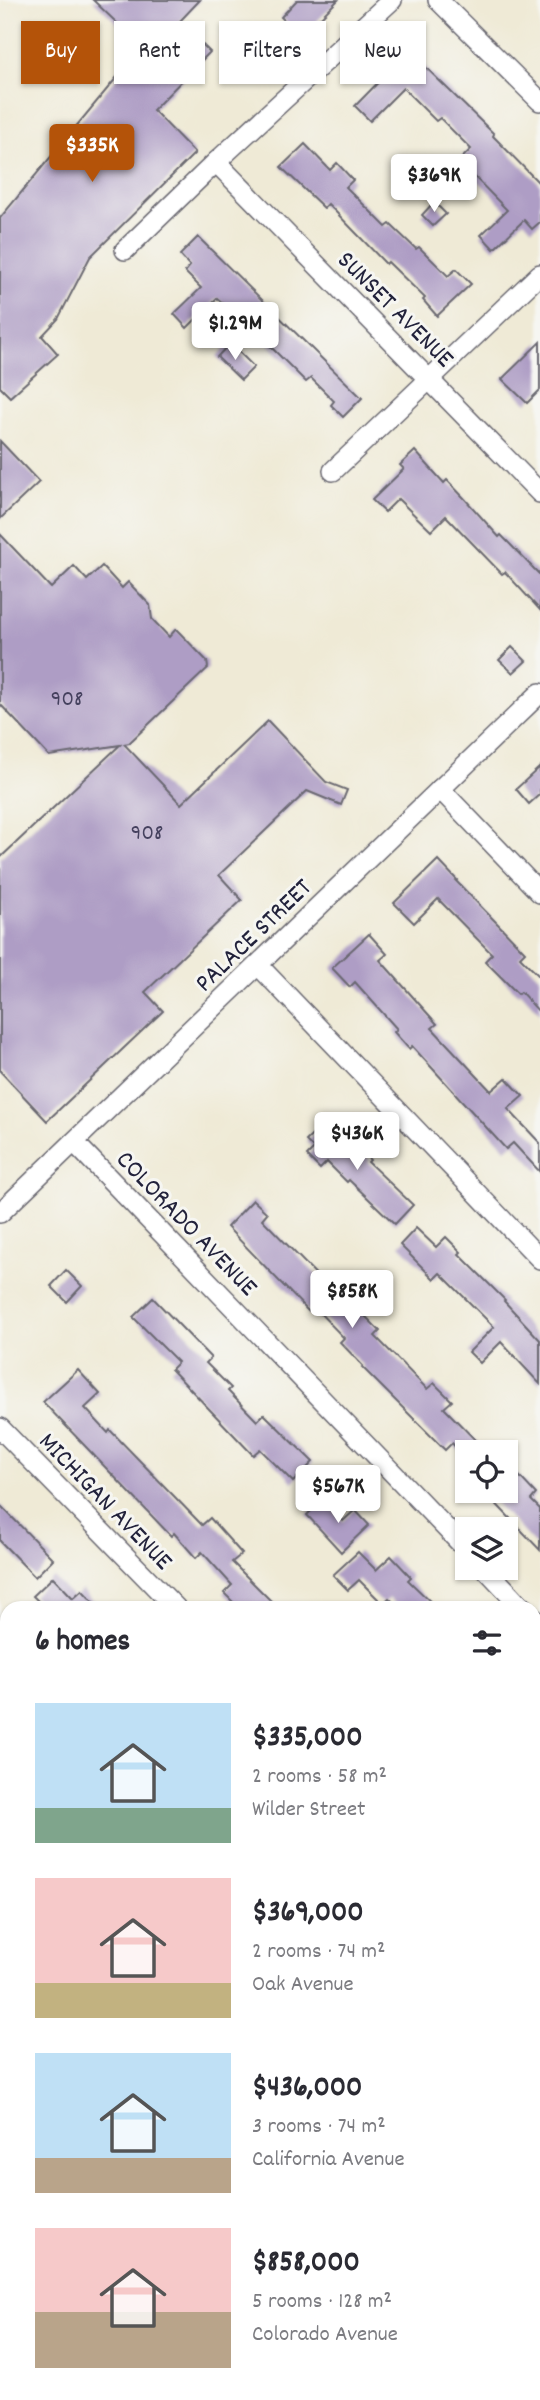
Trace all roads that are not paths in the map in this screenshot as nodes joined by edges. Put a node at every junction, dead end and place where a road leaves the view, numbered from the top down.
1 (392, 0) edge
2 (438, 0) edge
3 (540, 101) edge
4 (216, 162) junction
5 (125, 250) dead end
6 (540, 274) edge
7 (429, 378) junction
8 (333, 471) dead end
9 (540, 493) edge
10 (540, 693) edge
11 (440, 789) junction
12 (540, 893) edge
13 (258, 965) junction
14 (74, 1142) junction
15 (0, 1213) edge
16 (540, 1259) edge
17 (0, 1428) edge
18 (455, 1538) edge
19 (496, 1580) edge
20 (169, 1601) edge
21 (516, 1601) edge

1 - 4 street
2 - 3 street
4 - 5 street
4 - 7 street, SUNSET AVENUE
6 - 7 street
7 - 8 street
7 - 9 street, SUNSET AVENUE
10 - 11 street, PALACE STREET
11 - 12 street
11 - 13 street, PALACE STREET
13 - 14 street, PALACE STREET
13 - 16 street
14 - 15 street, PALACE STREET
14 - 18 street, COLORADO AVENUE
17 - 20 street, MICHIGAN AVENUE
19 - 21 street

